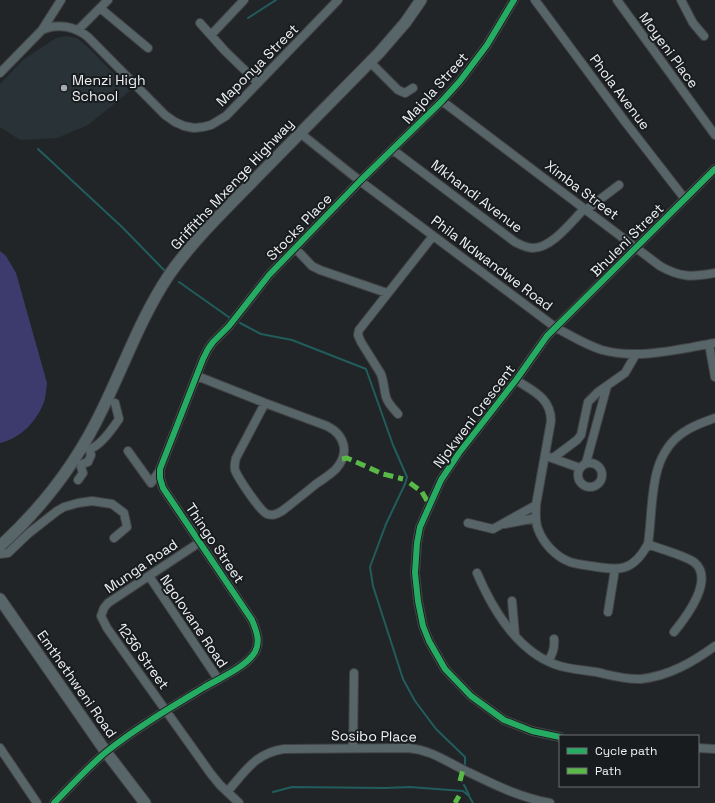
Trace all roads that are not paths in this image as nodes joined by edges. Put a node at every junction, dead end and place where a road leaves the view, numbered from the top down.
1 (61, 0) edge
2 (108, 0) edge
3 (244, 0) edge
4 (338, 0) edge
5 (421, 0) edge
6 (514, 0) edge
7 (535, 0) edge
8 (617, 0) edge
9 (681, 0) edge
10 (100, 8) junction
11 (200, 23) dead end
12 (42, 30) junction
13 (78, 30) junction
14 (211, 35) junction
15 (704, 36) dead end
16 (148, 48) dead end
17 (370, 62) junction
18 (0, 73) edge
19 (258, 84) junction
20 (413, 88) dead end
21 (442, 101) junction
22 (300, 133) junction
23 (715, 135) edge
24 (393, 150) junction
25 (715, 169) edge
26 (360, 181) junction
27 (618, 185) dead end
28 (685, 199) junction
29 (585, 210) junction
30 (433, 236) junction
31 (636, 247) junction
32 (295, 248) junction
33 (715, 273) edge
34 (386, 293) junction
35 (555, 328) junction
36 (712, 343) edge
37 (636, 354) junction
38 (197, 376) junction
39 (715, 377) edge
40 (516, 380) junction
41 (607, 386) junction
42 (115, 403) dead end
43 (265, 403) junction
44 (398, 414) dead end
45 (715, 418) edge
46 (128, 451) dead end
47 (549, 457) junction
48 (160, 469) junction
49 (78, 480) dead end
50 (536, 505) junction
51 (536, 518) junction
52 (468, 523) dead end
53 (498, 526) junction
54 (114, 538) dead end
55 (2, 542) edge
56 (200, 542) junction
57 (648, 544) junction
58 (0, 554) edge
59 (615, 569) junction
60 (477, 573) dead end
61 (149, 576) junction
62 (0, 599) edge
63 (512, 601) dead end
64 (608, 612) dead end
65 (101, 616) joint
66 (674, 632) dead end
67 (516, 636) junction
68 (554, 639) dead end
69 (715, 646) edge
70 (548, 661) junction
71 (354, 673) dead end
72 (218, 679) junction
73 (166, 711) junction
74 (559, 737) edge
75 (0, 748) edge
76 (353, 748) junction
77 (699, 748) edge
78 (715, 749) edge
79 (106, 752) junction
80 (227, 792) junction
81 (37, 803) edge
82 (54, 803) edge
83 (145, 803) edge
84 (239, 803) edge
85 (550, 803) edge

1 - 12 street
2 - 10 street
3 - 14 street
4 - 19 street, Maponya Street
5 - 17 street, Griffiths Mxenge Highway
6 - 21 street, Majola Street
7 - 28 street, Phola Avenue
8 - 23 street, Moyeni Place
9 - 15 street
10 - 13 street
10 - 16 street
11 - 14 street
12 - 13 street, Maponya Street
12 - 18 street
13 - 19 street, Maponya Street
14 - 19 street
17 - 20 street
17 - 22 street, Griffiths Mxenge Highway
21 - 24 street, Majola Street
21 - 29 street, Ximba Street
22 - 26 street, Phila Ndwandwe Road
22 - 55 street, Griffiths Mxenge Highway
24 - 26 street, Majola Street
24 - 29 street, Mkhandi Avenue
25 - 28 street, Bhuleni Street
26 - 30 street, Phila Ndwandwe Road
26 - 32 street, Stocks Place
27 - 29 street, Mkhandi Avenue
28 - 31 street, Bhuleni Street
29 - 31 street, Ximba Street
30 - 34 street
30 - 35 street, Phila Ndwandwe Road
31 - 33 street, Ximba Street
31 - 35 street, Bhuleni Street
32 - 34 street
32 - 38 street, Stocks Place
34 - 44 street
35 - 37 street, Phila Ndwandwe Road
35 - 40 street, Njokweni Crescent
36 - 37 street, Phila Ndwandwe Road
36 - 39 street
37 - 41 street
38 - 43 street
38 - 48 street
40 - 47 street
40 - 74 street, Njokweni Crescent
41 - 47 street
41 - 47 street
42 - 49 street
43 - 43 street
45 - 57 street
46 - 48 street
47 - 50 street
48 - 56 street, Thingo Street
50 - 51 street
50 - 53 street
51 - 53 street
51 - 59 street
52 - 53 street
54 - 58 street
56 - 61 street, Munga Road
56 - 72 street, Thingo Street
57 - 59 street
57 - 66 street
59 - 64 street
60 - 67 street
61 - 65 street, Munga Road
61 - 72 street, Ngolovane Road
62 - 79 street, Emthethweni Road
63 - 67 street
65 - 73 street, 1236 Street
67 - 70 street
68 - 70 street
69 - 70 street
71 - 76 street
72 - 73 street, Thingo Street
73 - 79 street, Thingo Street
73 - 80 street, 1236 Street
75 - 81 street
76 - 80 street, Sosibo Place
76 - 85 street, Sosibo Place
77 - 78 street
79 - 82 street, Thingo Street
79 - 83 street, Emthethweni Road
80 - 84 street, 1236 Street

